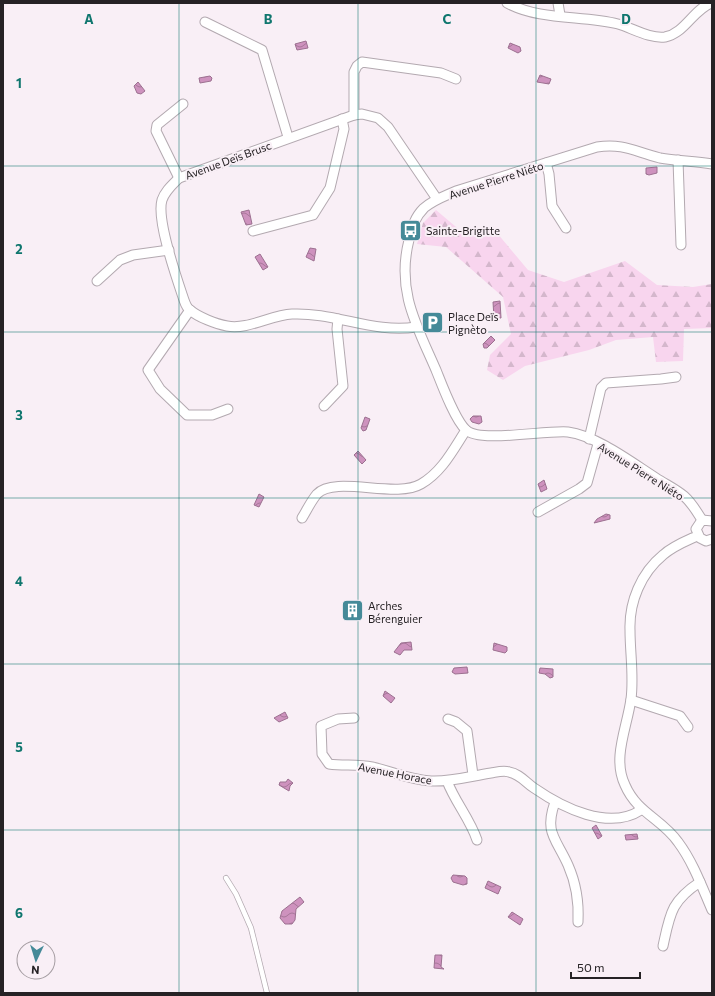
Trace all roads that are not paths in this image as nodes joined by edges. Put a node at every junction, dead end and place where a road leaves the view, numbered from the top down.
1 (508, 3) edge
2 (558, 3) edge
3 (710, 3) edge
4 (560, 15) junction
5 (205, 22) dead end
6 (456, 79) dead end
7 (183, 104) dead end
8 (354, 116) junction
9 (342, 119) junction
10 (288, 137) junction
11 (678, 160) junction
12 (546, 163) junction
13 (712, 164) edge
14 (179, 178) junction
15 (437, 200) junction
16 (566, 228) dead end
17 (253, 231) dead end
18 (681, 245) dead end
19 (169, 250) junction
20 (97, 281) dead end
21 (190, 310) junction
22 (338, 319) junction
23 (416, 327) junction
24 (676, 377) dead end
25 (324, 406) dead end
26 (228, 409) dead end
27 (466, 430) junction
28 (590, 439) junction
29 (598, 444) junction
30 (538, 512) dead end
31 (302, 518) dead end
32 (702, 520) junction
33 (712, 521) edge
34 (697, 536) junction
35 (712, 539) edge
36 (631, 700) junction
37 (354, 718) dead end
38 (448, 719) dead end
39 (688, 727) dead end
40 (473, 775) junction
41 (447, 781) junction
42 (555, 802) junction
43 (641, 810) junction
44 (477, 840) dead end
45 (226, 878) dead end
46 (700, 882) junction
47 (712, 910) edge
48 (578, 922) dead end
49 (663, 946) dead end
50 (267, 993) edge

1 - 4 street
2 - 4 street
3 - 4 street
5 - 10 street
6 - 8 street
7 - 14 street
8 - 9 street, Avenue Deïs Brusc
8 - 15 street, Avenue Deïs Brusc
9 - 10 street, Avenue Deïs Brusc
9 - 17 street
10 - 14 street, Avenue Deïs Brusc
11 - 12 street, Avenue Pierre Niéto
11 - 13 street, Avenue Pierre Niéto
11 - 18 street
12 - 15 street, Avenue Pierre Niéto
12 - 16 street
14 - 19 street, Avenue Deïs Brusc
15 - 23 street, Avenue Pierre Niéto
19 - 20 street
19 - 21 street, Avenue Deïs Brusc
21 - 22 street
21 - 26 street
22 - 23 street
22 - 25 street
23 - 27 street, Avenue Pierre Niéto
24 - 28 street
27 - 28 street, Avenue Pierre Niéto
27 - 31 street
28 - 29 street, Avenue Pierre Niéto
29 - 30 street
29 - 32 street, Avenue Pierre Niéto
32 - 33 street
32 - 34 street
34 - 35 street
34 - 36 street
36 - 39 street
36 - 43 street
37 - 41 street, Avenue Horace
38 - 40 street
40 - 41 street, Avenue Horace
40 - 42 street, Avenue Horace
41 - 44 street
42 - 43 street, Avenue Horace
42 - 48 street
43 - 46 street
45 - 50 lane
46 - 47 street
46 - 49 street

